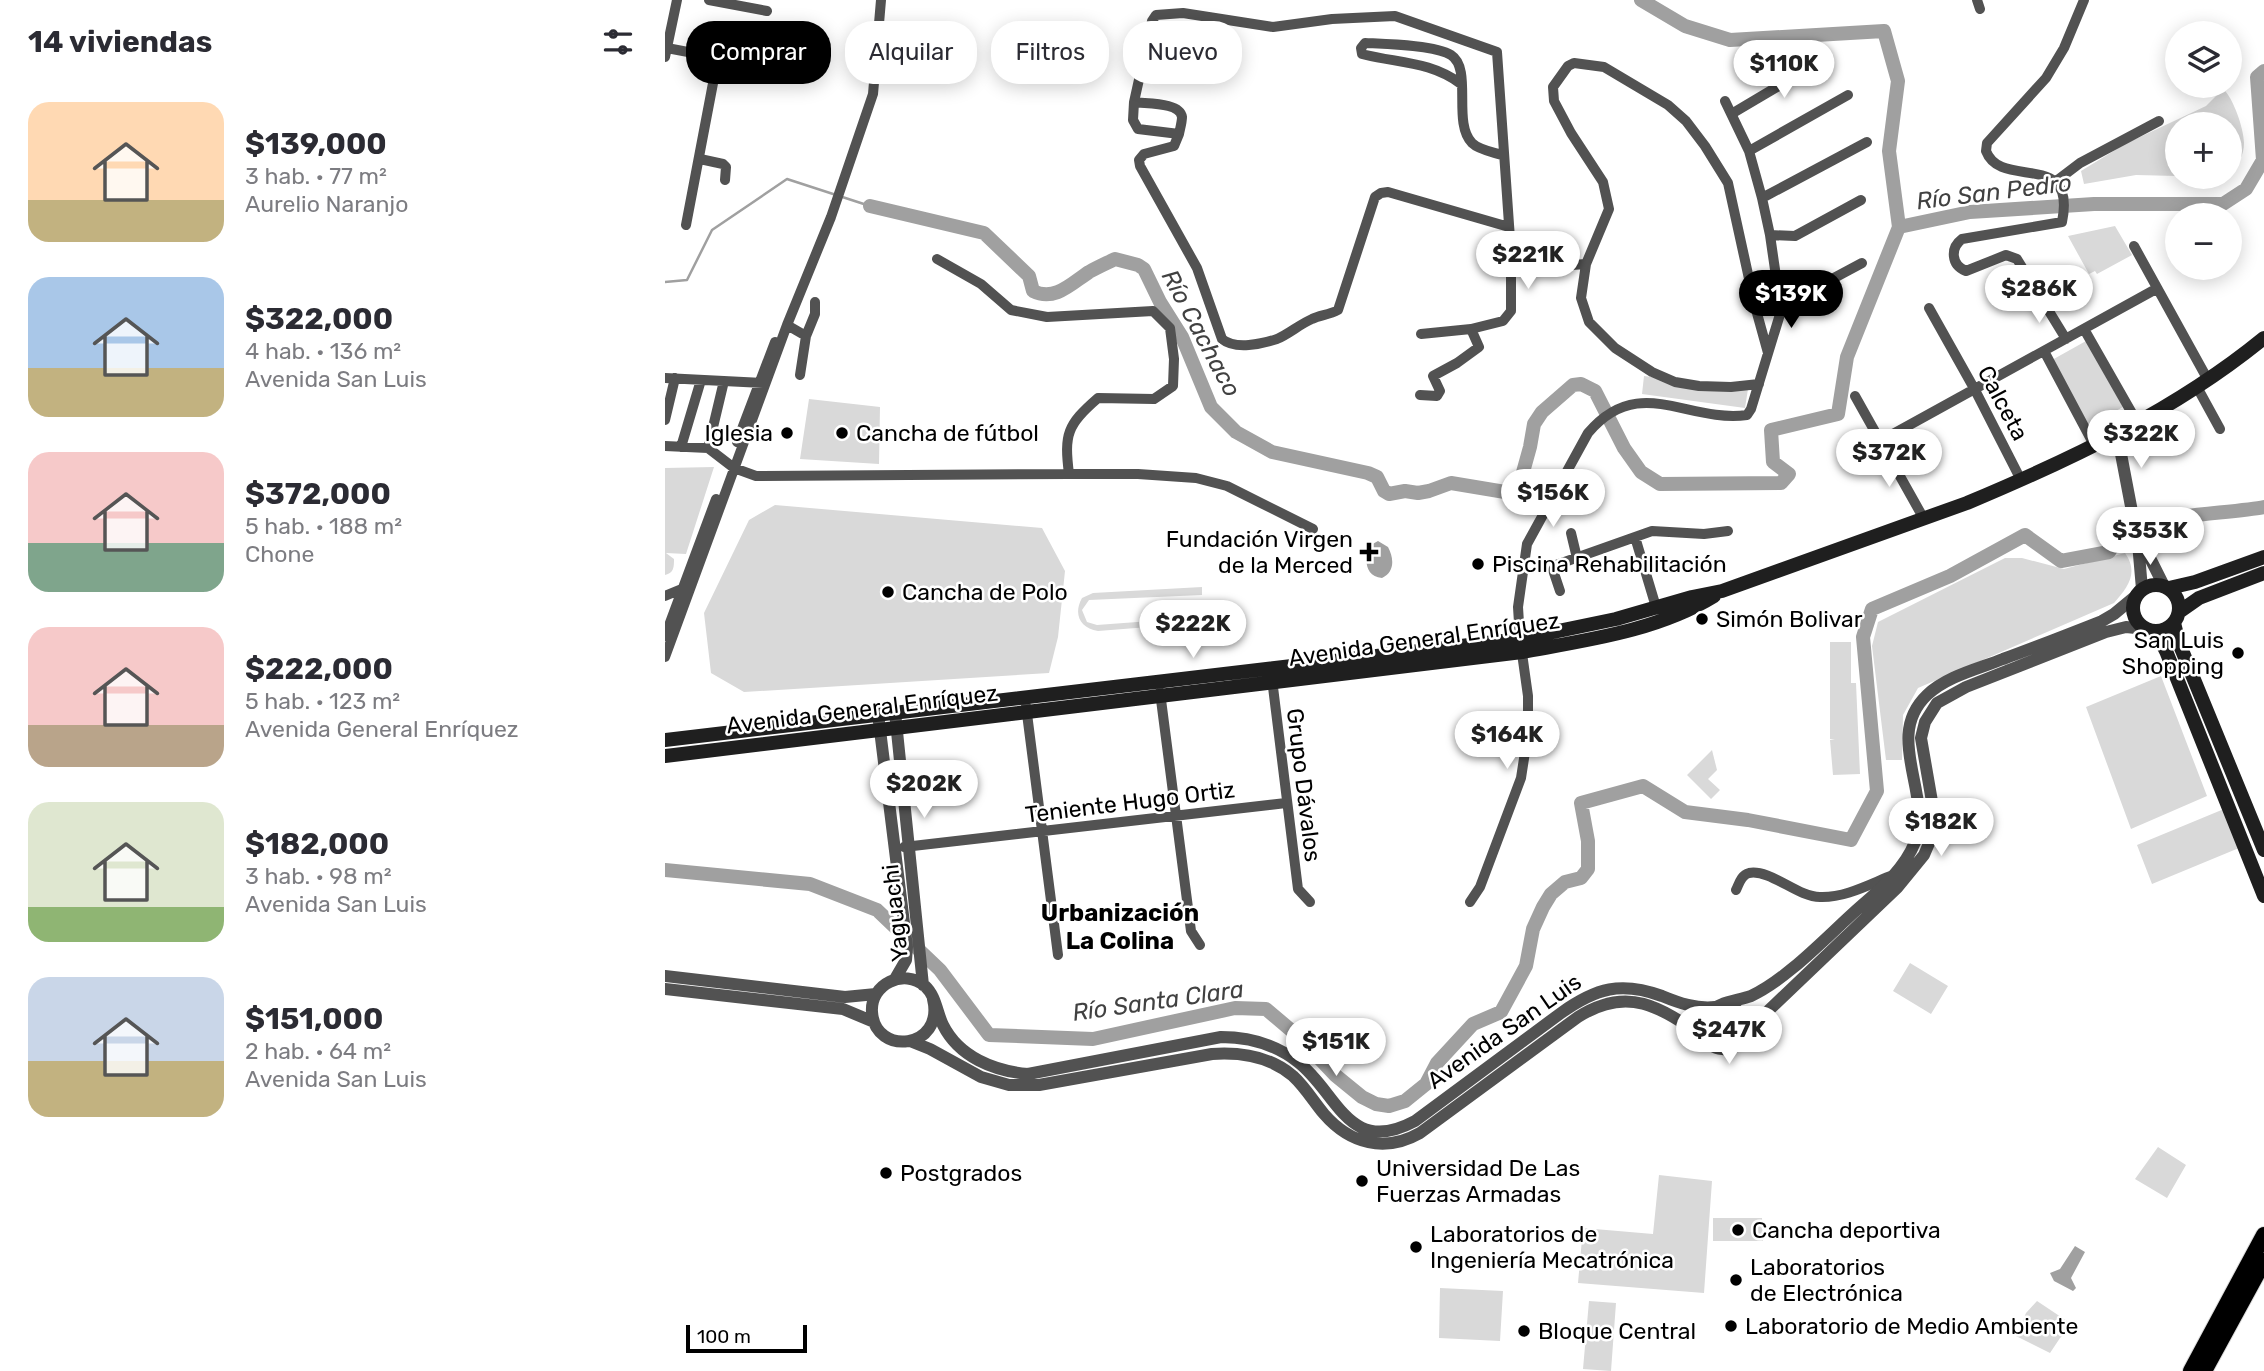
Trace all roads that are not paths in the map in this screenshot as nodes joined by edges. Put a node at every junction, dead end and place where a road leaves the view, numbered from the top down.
1 (677, 0) edge
2 (709, 0) edge
3 (881, 0) edge
4 (2084, 0) edge
5 (767, 12) dead end
6 (666, 52) edge
7 (686, 54) edge
8 (1814, 65) dead end
9 (712, 84) edge
10 (1461, 84) junction
11 (1848, 94) dead end
12 (1725, 101) dead end
13 (1134, 102) junction
14 (1733, 113) junction
15 (2159, 121) dead end
16 (1179, 134) junction
17 (1867, 142) dead end
18 (1749, 152) junction
19 (1502, 155) junction
20 (700, 159) junction
21 (725, 180) dead end
22 (2055, 181) junction
23 (1762, 198) junction
24 (1861, 200) dead end
25 (686, 225) dead end
26 (1509, 228) junction
27 (1770, 235) junction
28 (2134, 246) dead end
29 (937, 259) dead end
30 (1862, 263) dead end
31 (1586, 264) junction
32 (1512, 269) junction
33 (2156, 289) junction
34 (815, 302) dead end
35 (1929, 308) dead end
36 (1781, 311) junction
37 (787, 325) junction
38 (1471, 329) junction
39 (2084, 329) junction
40 (1421, 334) dead end
41 (806, 336) junction
42 (2264, 338) edge
43 (2066, 339) junction
44 (2044, 351) junction
45 (1768, 355) junction
46 (800, 374) dead end
47 (670, 378) edge
48 (701, 380) junction
49 (724, 381) junction
50 (762, 383) junction
51 (2202, 383) junction
52 (1759, 384) junction
53 (1975, 390) junction
54 (1420, 395) dead end
55 (1855, 396) dead end
56 (665, 420) edge
57 (2137, 422) junction
58 (2220, 429) dead end
59 (2117, 433) junction
60 (1881, 443) junction
61 (2094, 445) junction
62 (665, 446) edge
63 (681, 447) junction
64 (708, 448) junction
65 (1855, 456) dead end
66 (731, 466) junction
67 (1069, 474) junction
68 (2021, 480) junction
69 (1924, 519) junction
70 (1313, 529) dead end
71 (1728, 531) dead end
72 (2136, 531) junction
73 (1571, 533) dead end
74 (1635, 537) junction
75 (2264, 557) edge
76 (1577, 558) junction
77 (2264, 573) edge
78 (687, 586) junction
79 (2166, 587) junction
80 (1560, 592) dead end
81 (1722, 592) junction
82 (2139, 592) junction
83 (665, 596) edge
84 (1656, 607) junction
85 (2177, 618) junction
86 (2151, 630) junction
87 (665, 636) edge
88 (1543, 641) junction
89 (1521, 645) junction
90 (2045, 650) junction
91 (665, 657) edge
92 (1271, 675) junction
93 (1160, 688) junction
94 (1026, 705) junction
95 (2198, 708) junction
96 (895, 712) junction
97 (879, 722) junction
98 (897, 727) junction
99 (665, 740) edge
100 (665, 756) edge
101 (1286, 803) junction
102 (1175, 817) junction
103 (1043, 832) junction
104 (910, 846) junction
105 (895, 848) junction
106 (2264, 850) edge
107 (1894, 874) junction
108 (1736, 890) dead end
109 (2264, 896) edge
110 (1310, 901) dead end
111 (1469, 902) dead end
112 (1200, 945) dead end
113 (1058, 955) dead end
114 (665, 976) edge
115 (895, 979) junction
116 (923, 985) junction
117 (665, 989) edge
118 (876, 994) junction
119 (933, 999) junction
120 (1718, 1006) junction
121 (874, 1022) junction
122 (1746, 1032) junction
123 (1704, 1037) junction
124 (910, 1041) junction
125 (2264, 1235) edge
126 (2264, 1261) edge
127 (2192, 1371) edge
128 (2204, 1371) edge

1 - 6 street
2 - 5 street
3 - 37 street
4 - 22 street
6 - 7 street
8 - 14 street
9 - 20 street
10 - 10 street
10 - 19 street
11 - 18 street
12 - 14 street
13 - 16 street
13 - 16 street
13 - 19 street
14 - 18 street
15 - 22 street
16 - 26 street
17 - 23 street
18 - 23 street
19 - 26 street
20 - 21 street
20 - 25 street
22 - 43 street
23 - 27 street
24 - 27 street
26 - 32 street
27 - 36 street
28 - 33 street
29 - 67 street
30 - 36 street
31 - 32 street
31 - 45 street
31 - 52 street
32 - 38 street
33 - 39 street
33 - 51 street
34 - 41 street
35 - 53 street, Calceta
36 - 45 street
37 - 41 street
37 - 50 street
38 - 40 street
38 - 54 street
39 - 43 street
39 - 57 street
41 - 46 street
42 - 51 main road, Avenida General Enríquez
43 - 44 street
44 - 53 street
44 - 61 street
45 - 52 street
47 - 48 street
47 - 56 street
48 - 49 street
48 - 63 street
49 - 50 street
49 - 64 street
50 - 66 street
51 - 57 main road, Avenida General Enríquez
51 - 58 street
52 - 89 street
53 - 60 street
53 - 68 street, Calceta
55 - 60 street
57 - 59 main road, Avenida General Enríquez
59 - 61 main road, Avenida General Enríquez
59 - 72 street
60 - 65 street
60 - 69 street
61 - 68 main road, Avenida General Enríquez
62 - 63 street
63 - 64 street
64 - 66 street
66 - 67 street
66 - 78 street
67 - 70 street
68 - 69 main road, Avenida General Enríquez
69 - 81 main road, Avenida General Enríquez
71 - 74 street
72 - 79 street
72 - 82 street
73 - 76 street
74 - 76 street
74 - 84 street
75 - 79 main road
76 - 80 street
77 - 85 main road
78 - 83 street
78 - 87 street
78 - 91 street
79 - 82 main road
79 - 85 main road
81 - 84 main road, Avenida General Enríquez
81 - 88 main road, Avenida General Enríquez
82 - 86 main road
82 - 90 street, Avenida San Luis
84 - 88 main road, Avenida General Enríquez
85 - 86 main road
85 - 95 main road
86 - 90 street, Avenida San Luis
86 - 95 main road
88 - 89 main road, Avenida General Enríquez
89 - 92 main road, Avenida General Enríquez
89 - 111 street
90 - 107 street, Avenida San Luis
90 - 122 street, Avenida San Luis
92 - 93 main road, Avenida General Enríquez
92 - 101 street, Grupo Dávalos
93 - 94 main road, Avenida General Enríquez
93 - 102 street
94 - 96 main road, Avenida General Enríquez
94 - 98 main road, Avenida General Enríquez
94 - 103 street
95 - 106 main road
95 - 109 main road
96 - 97 main road, Avenida General Enríquez
96 - 98 street, Yaguachi
97 - 98 main road, Avenida General Enríquez
97 - 99 main road, Avenida General Enríquez
97 - 100 main road, Avenida General Enríquez
97 - 105 street, Yaguachi
98 - 104 street, Yaguachi
101 - 102 street, Teniente Hugo Ortiz
101 - 110 street, Grupo Dávalos
102 - 103 street, Teniente Hugo Ortiz
102 - 112 street
103 - 104 street, Teniente Hugo Ortiz
103 - 113 street
104 - 105 street, Teniente Hugo Ortiz
104 - 116 street, Yaguachi
105 - 115 street, Yaguachi
107 - 108 street
107 - 120 street, Avenida San Luis
114 - 118 street
115 - 116 street
115 - 118 street
116 - 119 street
117 - 121 street
118 - 121 street
119 - 120 street, Avenida San Luis
119 - 124 street
120 - 122 street
120 - 123 street
121 - 124 street
122 - 123 street
123 - 124 street, Avenida San Luis
125 - 127 highway
126 - 128 highway

